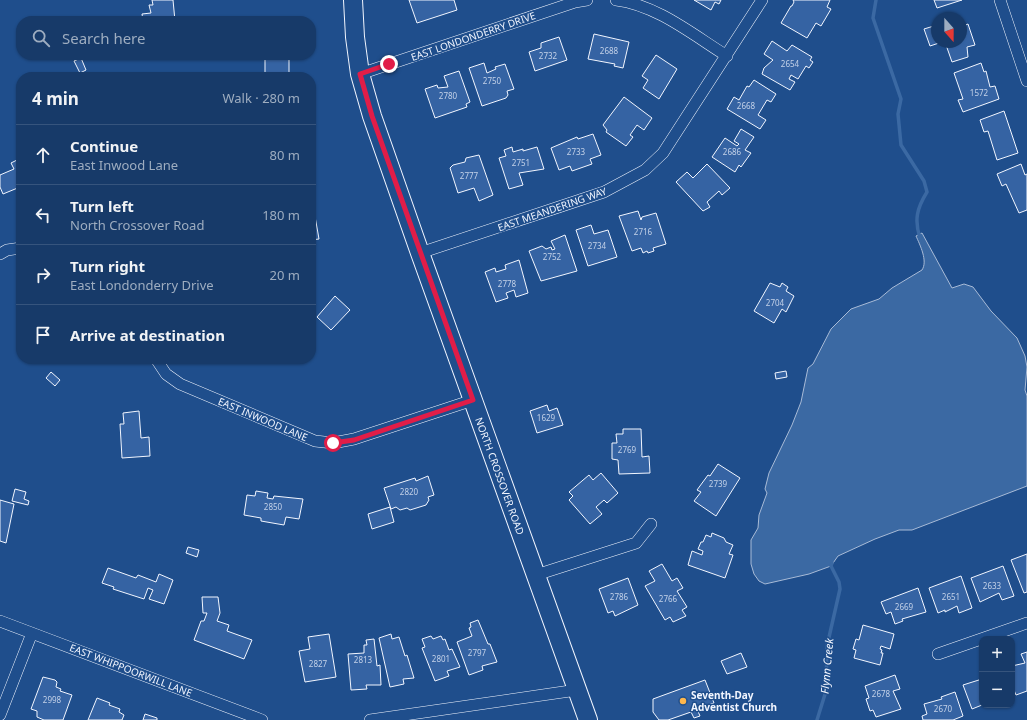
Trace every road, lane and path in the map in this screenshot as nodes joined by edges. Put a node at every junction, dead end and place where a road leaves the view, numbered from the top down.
1 (353, 0) edge
2 (587, 0) edge
3 (616, 0) edge
4 (762, 0) edge
5 (1000, 0) edge
6 (727, 56) junction
7 (360, 74) junction
8 (1027, 81) edge
9 (16, 249) edge
10 (0, 254) edge
11 (420, 254) junction
12 (159, 364) edge
13 (473, 400) junction
14 (651, 524) dead end
15 (536, 575) junction
16 (0, 621) edge
17 (1027, 623) edge
18 (32, 633) junction
19 (938, 654) dead end
20 (577, 690) junction
21 (0, 715) edge
22 (262, 720) edge
23 (370, 720) edge
24 (588, 720) edge

1 - 7 main road, NORTH CROSSOVER ROAD
2 - 7 street, EAST LONDONDERRY DRIVE
3 - 6 street
4 - 6 street, EAST MEANDERING WAY
5 - 8 street
6 - 11 street, EAST MEANDERING WAY
7 - 11 main road, NORTH CROSSOVER ROAD
9 - 10 street
11 - 13 main road, NORTH CROSSOVER ROAD
12 - 13 street, EAST INWOOD LANE
13 - 15 main road, NORTH CROSSOVER ROAD
14 - 15 street
15 - 20 main road, NORTH CROSSOVER ROAD
16 - 18 street, EAST WHIPPOORWILL LANE
17 - 19 street
18 - 21 street
18 - 22 street, EAST WHIPPOORWILL LANE
20 - 23 street
20 - 24 main road, NORTH CROSSOVER ROAD

